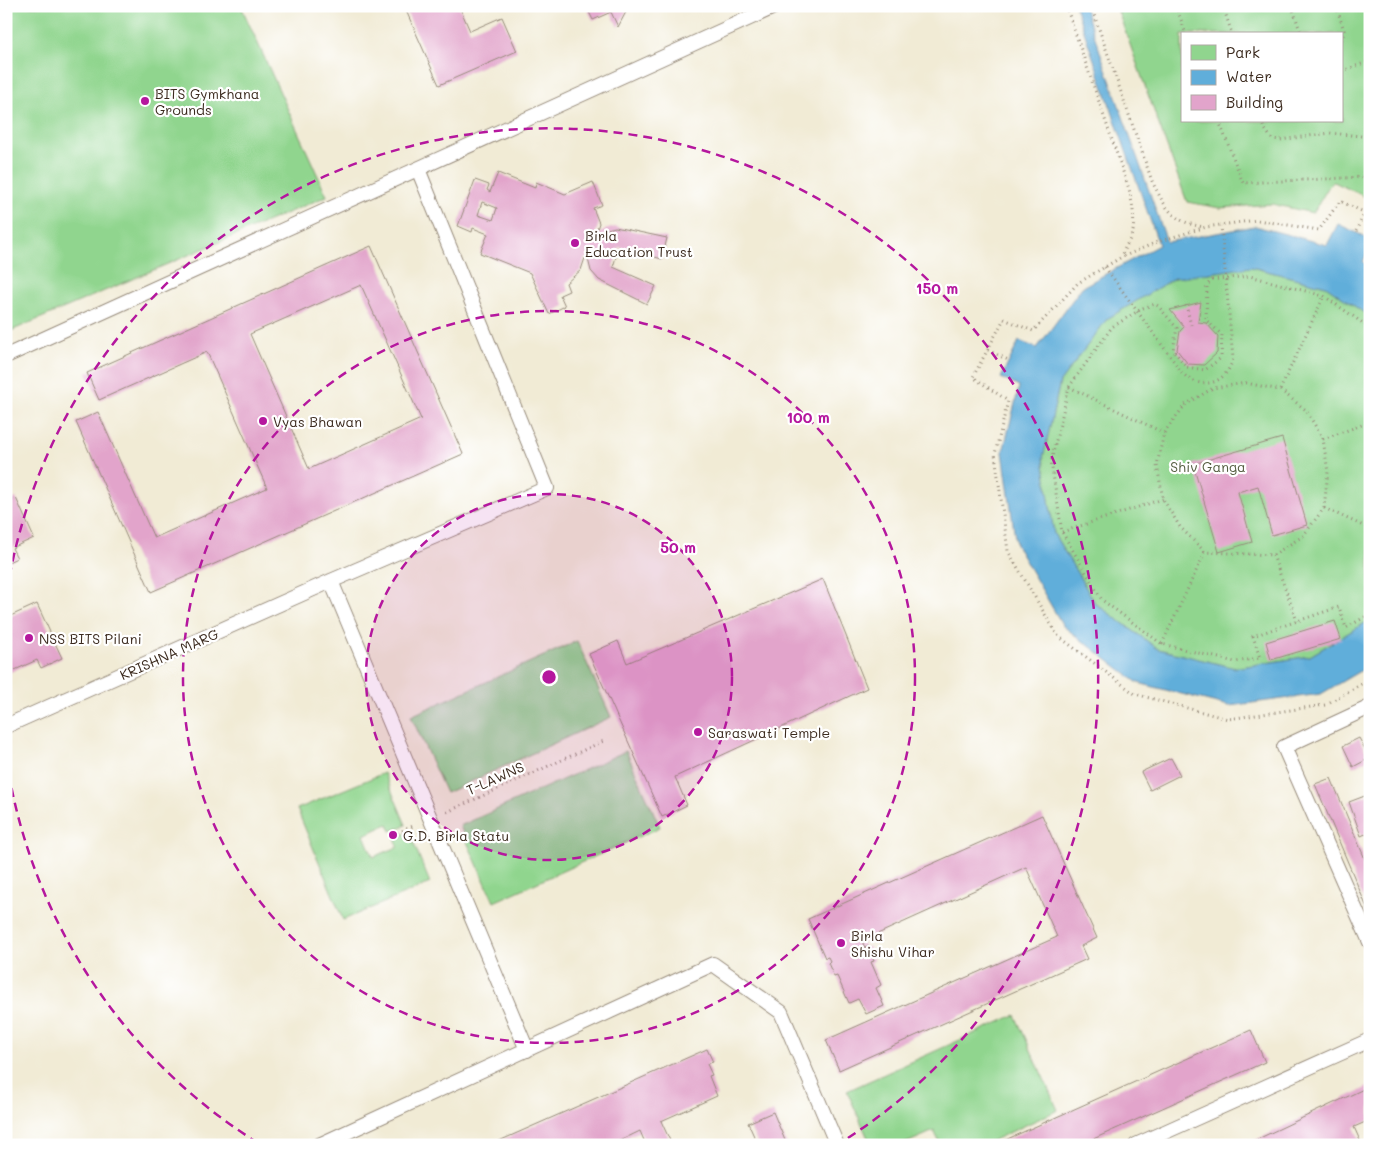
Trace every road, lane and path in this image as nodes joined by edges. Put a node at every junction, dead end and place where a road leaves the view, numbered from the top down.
1 (776, 6) edge
2 (1066, 6) edge
3 (1091, 6) edge
4 (1176, 6) edge
5 (1223, 6) edge
6 (1292, 6) edge
7 (1336, 6) edge
8 (1185, 32) edge
9 (1231, 32) edge
10 (1300, 32) edge
11 (1344, 32) edge
12 (1370, 61) edge
13 (1344, 69) edge
14 (1219, 122) edge
15 (1262, 122) edge
16 (1370, 137) edge
17 (418, 170) junction
18 (1370, 179) edge
19 (1365, 212) junction
20 (1370, 214) edge
21 (1221, 226) junction
22 (1206, 227) junction
23 (1356, 231) dead end
24 (1120, 258) junction
25 (1105, 267) junction
26 (1226, 278) junction
27 (1324, 296) junction
28 (1186, 305) dead end
29 (1136, 312) junction
30 (1190, 325) dead end
31 (1370, 328) edge
32 (988, 350) junction
33 (6, 356) edge
34 (1008, 360) dead end
35 (1069, 387) junction
36 (1280, 390) junction
37 (1370, 422) edge
38 (1164, 433) junction
39 (1323, 439) junction
40 (1163, 499) junction
41 (1324, 508) junction
42 (1370, 529) edge
43 (1062, 532) junction
44 (1205, 552) junction
45 (1273, 555) junction
46 (331, 582) junction
47 (1370, 614) edge
48 (1297, 621) junction
49 (1162, 644) junction
50 (1370, 679) edge
51 (1370, 708) edge
52 (6, 726) edge
53 (606, 740) dead end
54 (430, 819) junction
55 (393, 835) dead end
56 (1370, 942) edge
57 (1370, 1040) edge
58 (527, 1050) junction
59 (319, 1145) edge
60 (837, 1145) edge
61 (1136, 1145) edge

1 - 17 lane
2 - 24 path
3 - 22 path
4 - 8 path
5 - 9 path
6 - 10 path
7 - 11 path
12 - 13 path
14 - 18 path
15 - 16 path
17 - 33 lane
17 - 46 lane, KRISHNA MARG
19 - 20 path
19 - 21 path
19 - 23 path
21 - 22 path
21 - 26 path
22 - 24 path
24 - 25 path
25 - 29 path
25 - 32 path
26 - 27 path
26 - 29 path
26 - 29 path
27 - 31 path
27 - 36 path
28 - 30 path
29 - 35 path
32 - 34 path
32 - 50 path
35 - 38 path
35 - 43 path
36 - 38 path
36 - 39 path
37 - 39 path
38 - 40 path
39 - 41 path
40 - 43 path
40 - 44 path
41 - 42 path
41 - 45 path
43 - 49 path
44 - 45 path
44 - 49 path
45 - 48 path
46 - 52 lane, KRISHNA MARG
46 - 54 lane
47 - 48 path
48 - 49 path
51 - 56 lane
53 - 54 path, T-LAWNS
54 - 55 path, T-LAWNS
54 - 58 lane
57 - 61 lane
58 - 59 lane
58 - 60 lane

